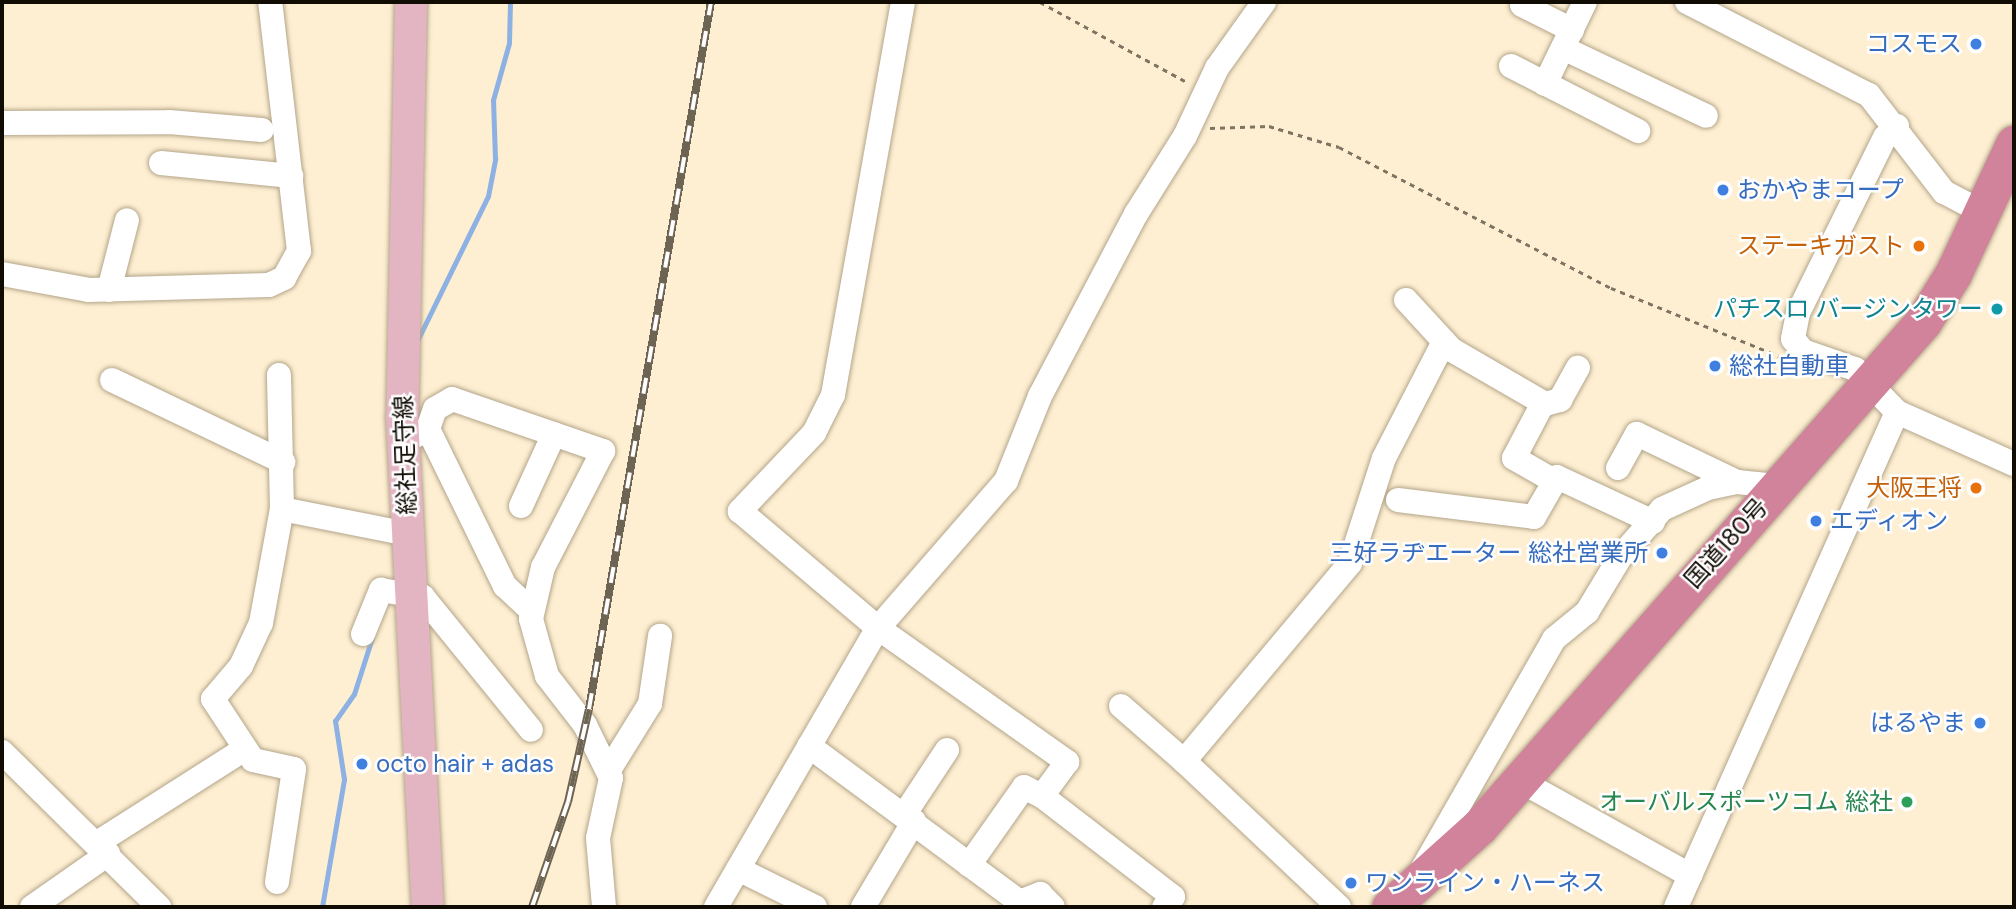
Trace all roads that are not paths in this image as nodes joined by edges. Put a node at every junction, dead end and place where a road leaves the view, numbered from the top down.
1 (270, 2) edge
2 (411, 2) edge
3 (903, 2) edge
4 (1264, 2) edge
5 (1586, 2) edge
6 (1687, 2) edge
7 (1522, 5) dead end
8 (1714, 7) edge
9 (1567, 39) junction
10 (1511, 66) dead end
11 (1545, 84) junction
12 (1706, 116) dead end
13 (2, 123) edge
14 (1897, 126) junction
15 (262, 130) dead end
16 (1637, 131) dead end
17 (2014, 144) edge
18 (161, 163) dead end
19 (290, 176) junction
20 (1984, 213) junction
21 (127, 220) dead end
22 (2, 274) edge
23 (109, 290) junction
24 (1406, 300) dead end
25 (1444, 342) junction
26 (1578, 368) dead end
27 (279, 375) dead end
28 (112, 380) dead end
29 (1867, 386) junction
30 (1544, 403) junction
31 (1896, 412) junction
32 (554, 434) junction
33 (415, 436) junction
34 (283, 462) junction
35 (2014, 464) edge
36 (1618, 468) dead end
37 (1554, 481) junction
38 (1737, 482) junction
39 (1777, 486) junction
40 (1398, 500) dead end
41 (521, 506) dead end
42 (282, 509) junction
43 (1653, 522) junction
44 (408, 534) junction
45 (412, 596) junction
46 (532, 611) junction
47 (878, 628) junction
48 (363, 634) dead end
49 (660, 636) dead end
50 (1121, 706) dead end
51 (531, 730) dead end
52 (809, 746) junction
53 (243, 750) junction
54 (947, 750) dead end
55 (2, 752) edge
56 (1184, 761) junction
57 (609, 769) junction
58 (1519, 780) junction
59 (1042, 796) junction
60 (909, 818) junction
61 (103, 848) junction
62 (969, 865) junction
63 (738, 869) junction
64 (1690, 875) junction
65 (1423, 879) junction
66 (277, 882) dead end
67 (32, 907) edge
68 (159, 907) edge
69 (428, 907) edge
70 (604, 907) edge
71 (716, 907) edge
72 (815, 907) edge
73 (863, 907) edge
74 (1054, 907) edge
75 (1164, 907) edge
76 (1339, 907) edge
77 (1390, 907) edge
78 (1676, 907) edge

1 - 19 street
2 - 33 main road, 総社足守線
3 - 47 street
4 - 47 street
5 - 9 street
6 - 8 street
7 - 9 street
8 - 14 street
9 - 11 street
9 - 12 street
10 - 11 street
11 - 16 street
13 - 15 street
14 - 20 street
14 - 29 street
17 - 20 highway, 国道180号
18 - 19 street
19 - 23 street
20 - 29 highway, 国道180号
21 - 23 street
22 - 23 street
24 - 25 street
25 - 30 street
25 - 56 street
26 - 30 street
27 - 34 street
28 - 34 street
29 - 31 street
29 - 39 highway, 国道180号
30 - 37 street
31 - 35 street
31 - 64 street
32 - 33 street
32 - 41 street
32 - 46 street
33 - 44 main road, 総社足守線
33 - 46 street
34 - 42 street
36 - 38 street
37 - 40 street
37 - 43 street
38 - 39 street
38 - 43 street
39 - 58 highway, 国道180号
42 - 44 street
42 - 53 street
43 - 65 street
44 - 45 main road, 総社足守線
45 - 48 street
45 - 51 street
45 - 69 main road, 総社足守線
46 - 57 street
47 - 52 street
47 - 59 street
49 - 57 street
50 - 56 street
52 - 60 street
52 - 63 street
53 - 61 street
53 - 66 street
54 - 60 street
55 - 61 street
56 - 76 street
57 - 70 street
58 - 64 street
58 - 65 highway, 国道180号
59 - 62 street
59 - 75 street
60 - 62 street
60 - 73 street
61 - 67 street
61 - 68 street
62 - 74 street
63 - 71 street
63 - 72 street
64 - 78 street
65 - 77 highway, 国道180号

